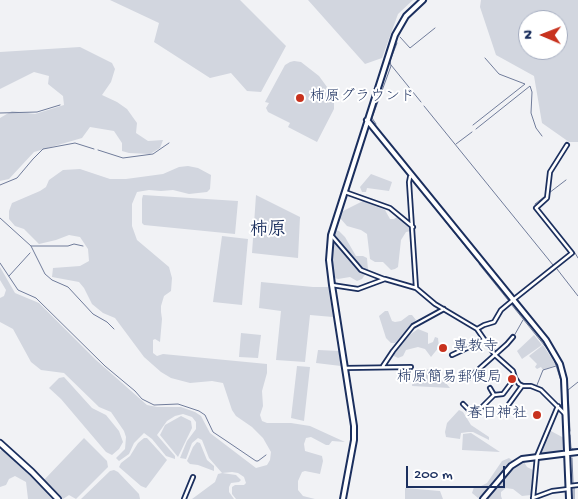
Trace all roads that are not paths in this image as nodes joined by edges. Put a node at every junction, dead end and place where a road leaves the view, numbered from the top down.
1 (422, 0) edge
2 (367, 120) junction
3 (567, 145) dead end
4 (412, 175) junction
5 (344, 192) junction
6 (413, 226) junction
7 (331, 235) junction
8 (385, 279) junction
9 (332, 285) junction
10 (416, 288) junction
11 (512, 300) junction
12 (445, 309) junction
13 (477, 329) junction
14 (513, 336) dead end
15 (484, 340) junction
16 (452, 355) dead end
17 (495, 355) junction
18 (382, 366) junction
19 (411, 367) dead end
20 (345, 368) junction
21 (469, 378) dead end
22 (515, 378) junction
23 (522, 386) junction
24 (490, 388) dead end
25 (494, 395) junction
26 (462, 404) dead end
27 (509, 404) dead end
28 (558, 406) junction
29 (566, 415) junction
30 (0, 443) edge
31 (578, 452) edge
32 (568, 453) junction
33 (536, 456) junction
34 (193, 477) dead end
35 (578, 485) edge
36 (569, 487) junction
37 (533, 498) edge
38 (58, 499) edge
39 (184, 499) edge
40 (343, 499) edge
41 (482, 499) edge
42 (569, 499) edge

1 - 2 street
2 - 4 street
2 - 5 street
3 - 11 street
4 - 6 street
4 - 11 street
5 - 6 street
5 - 7 street
6 - 10 street
7 - 8 street
7 - 9 street
8 - 9 street
8 - 10 street
9 - 20 street
10 - 12 street
11 - 13 street
11 - 29 street
12 - 13 street
12 - 18 street
13 - 15 street
14 - 17 street
15 - 16 street
15 - 17 street
17 - 21 street
17 - 22 street
18 - 19 street
18 - 20 street
20 - 40 street
22 - 23 street
22 - 25 street
23 - 27 street
23 - 28 street
24 - 25 street
25 - 26 street
28 - 29 street
28 - 33 street
29 - 32 street
30 - 38 main road
31 - 32 street
32 - 33 street
32 - 36 street
33 - 37 street
33 - 41 street
34 - 39 street
35 - 36 street
36 - 37 street
36 - 42 street

